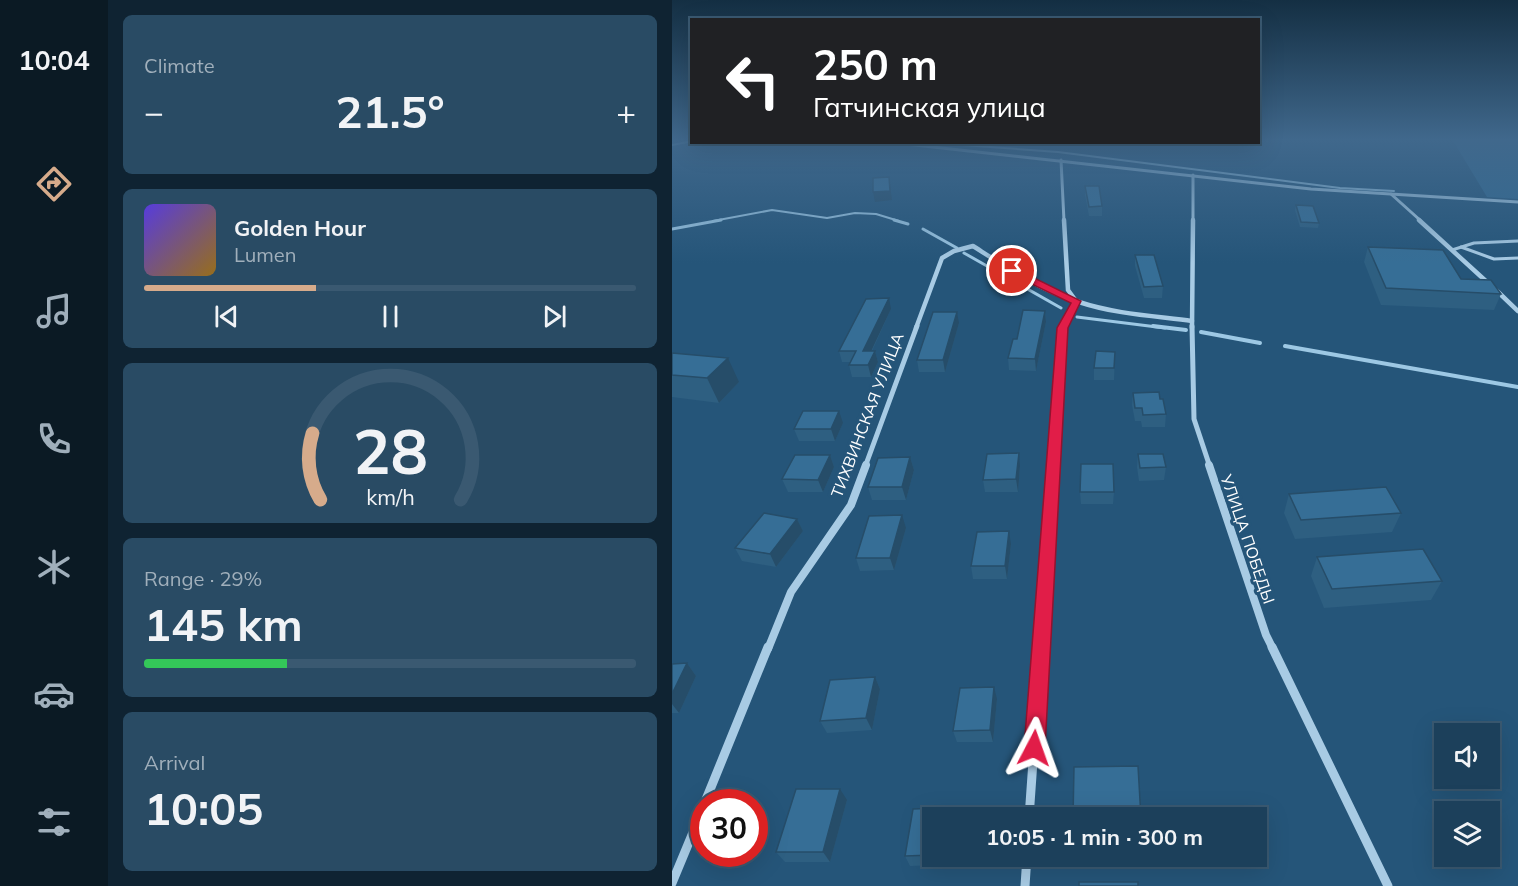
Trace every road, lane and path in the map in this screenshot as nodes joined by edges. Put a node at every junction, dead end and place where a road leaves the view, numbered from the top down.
1 (1062, 180) edge
2 (1193, 180) edge
3 (1238, 180) edge
4 (1391, 194) junction
5 (1518, 202) edge
6 (1518, 241) edge
7 (1461, 247) junction
8 (1452, 250) junction
9 (1518, 258) edge
10 (1076, 301) junction
11 (1518, 311) edge
12 (1192, 321) junction
13 (710, 789) edge
14 (1030, 807) edge
15 (690, 839) edge
16 (1026, 867) edge
17 (672, 883) edge
18 (1025, 886) edge
19 (1388, 886) edge

1 - 10 street
2 - 12 street, УЛИЦА ПОБЕДЫ
3 - 4 street
4 - 5 street
4 - 8 street
6 - 7 lane
7 - 8 lane
7 - 9 lane
8 - 11 street
10 - 12 street
10 - 13 street, ТИХВИНСКАЯ УЛИЦА
10 - 14 street
12 - 19 street, УЛИЦА ПОБЕДЫ
15 - 17 street, ТИХВИНСКАЯ УЛИЦА
16 - 18 street

